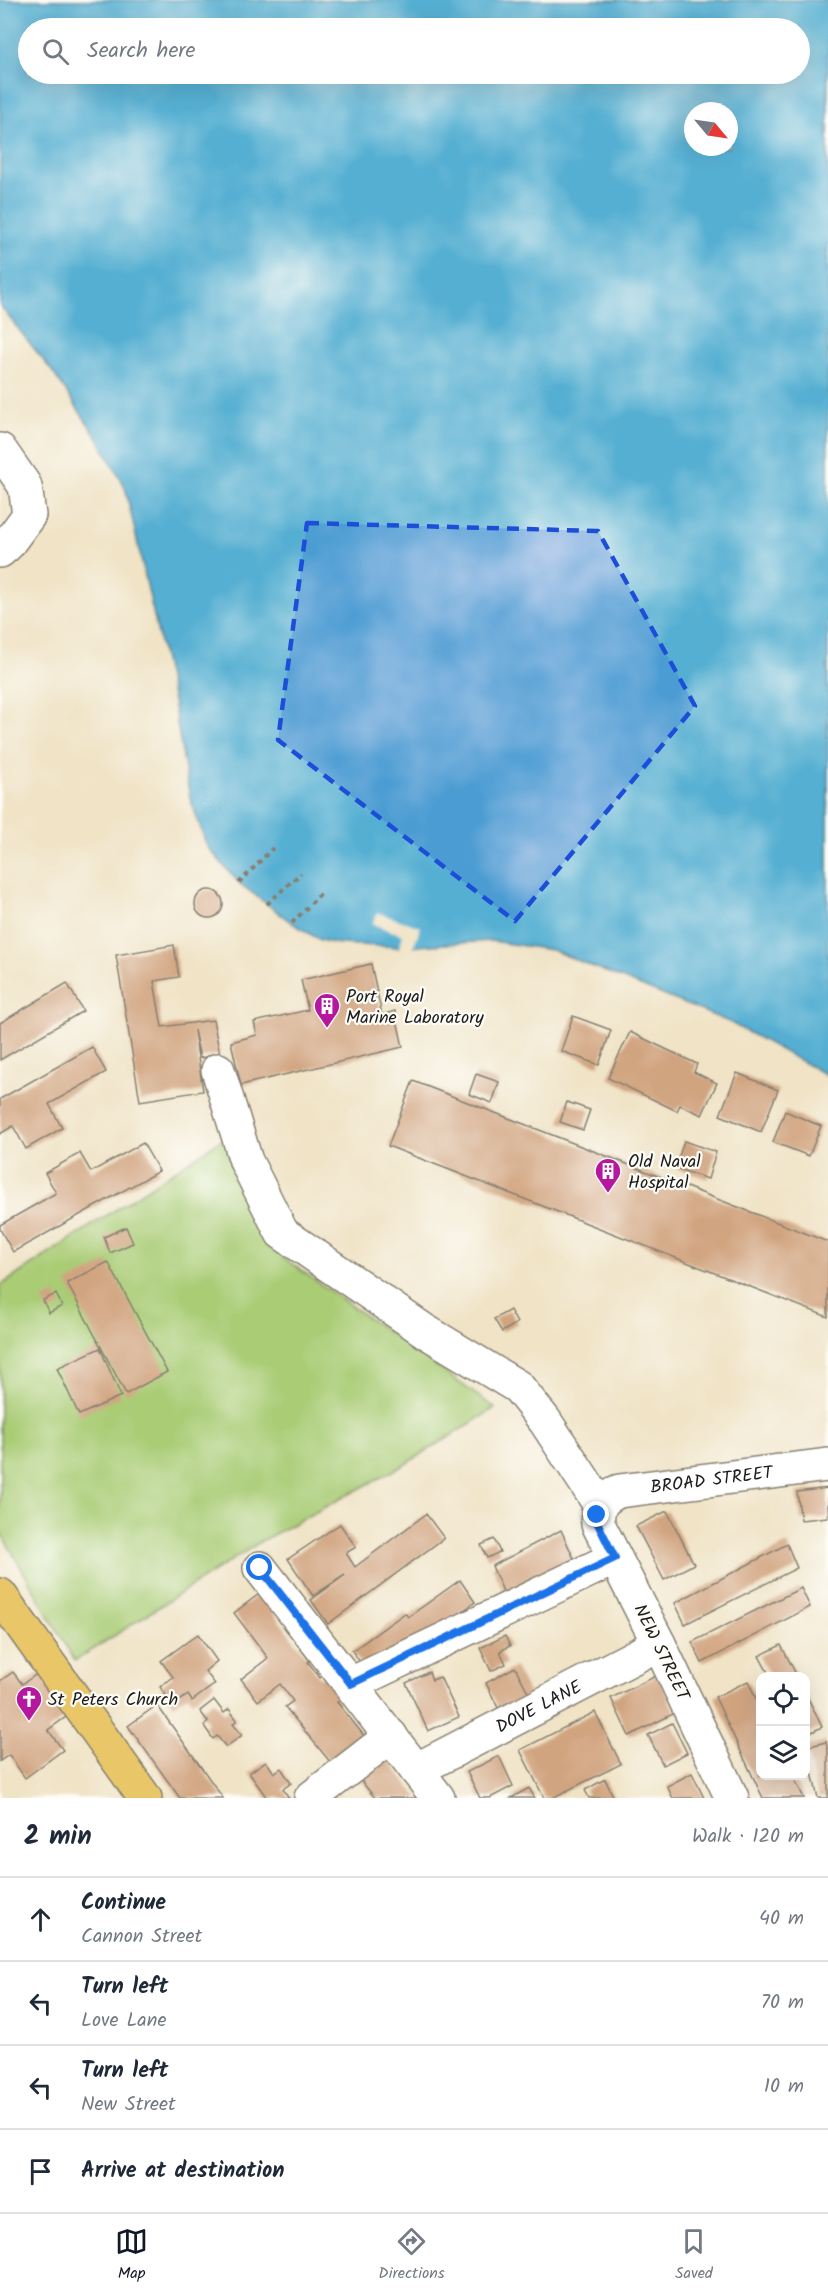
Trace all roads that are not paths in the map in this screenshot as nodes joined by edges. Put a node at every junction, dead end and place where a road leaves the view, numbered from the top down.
1 (0, 450) edge
2 (0, 550) edge
3 (218, 1070) dead end
4 (828, 1466) edge
5 (600, 1505) junction
6 (615, 1558) junction
7 (260, 1568) dead end
8 (0, 1595) edge
9 (659, 1644) junction
10 (351, 1684) junction
11 (391, 1736) junction
12 (416, 1770) junction
13 (726, 1796) edge
14 (145, 1798) edge
15 (311, 1798) edge
16 (438, 1798) edge

1 - 2 street
3 - 5 street
4 - 5 street, BROAD STREET
5 - 6 street, NEW STREET
6 - 9 street, NEW STREET
6 - 10 street
7 - 10 street
8 - 14 main road
9 - 12 street, DOVE LANE
9 - 13 street, NEW STREET
10 - 11 street
11 - 12 street
11 - 15 street
12 - 16 street

